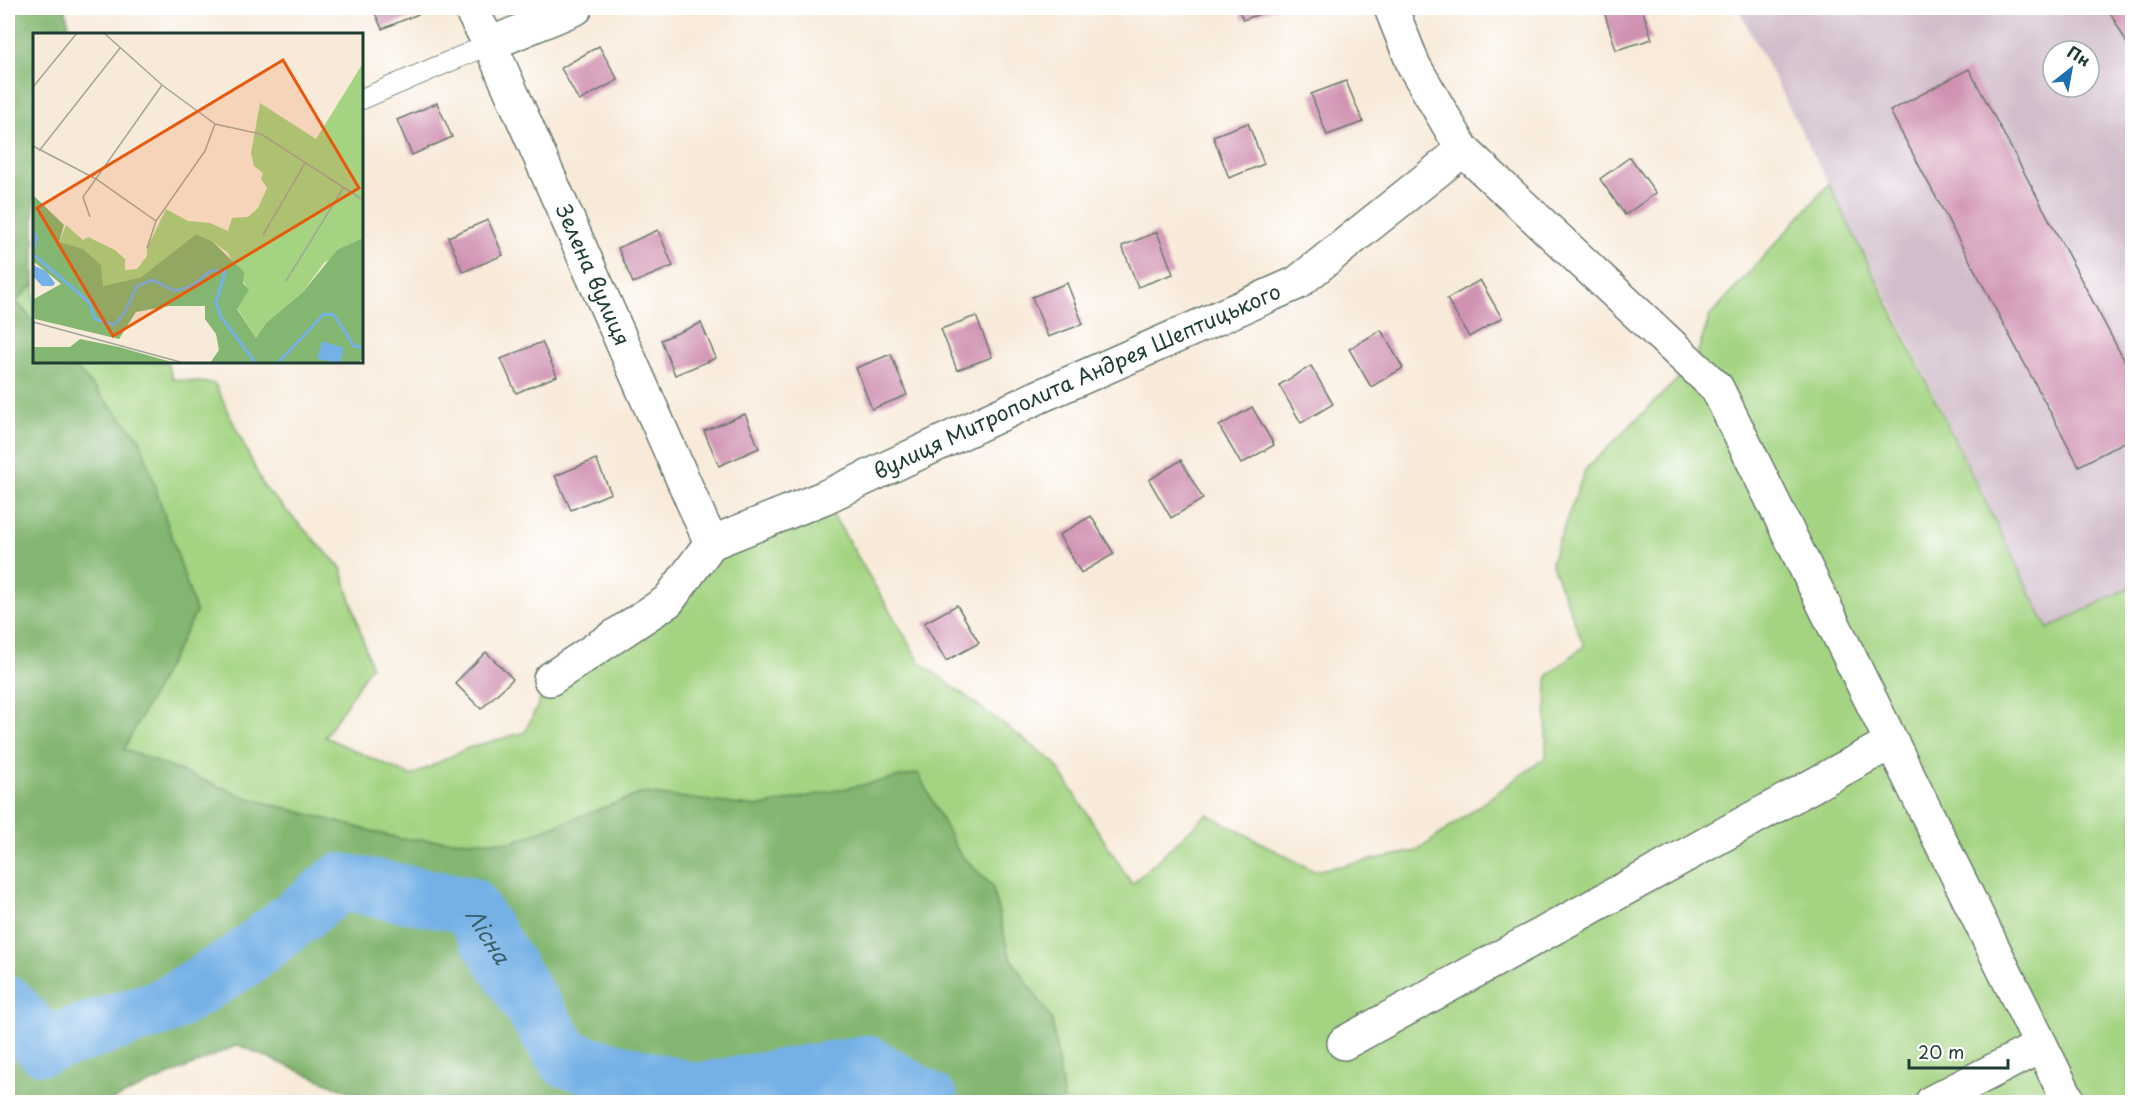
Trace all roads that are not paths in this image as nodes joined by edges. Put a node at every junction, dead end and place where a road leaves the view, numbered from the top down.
1 (470, 8) edge
2 (576, 8) edge
3 (1391, 8) edge
4 (490, 44) junction
5 (363, 99) edge
6 (1463, 150) junction
7 (711, 543) junction
8 (550, 679) dead end
9 (1892, 742) junction
10 (1344, 1043) dead end
11 (2041, 1046) junction
12 (1932, 1102) edge
13 (2069, 1102) edge

1 - 4 street, Зелена вулиця
2 - 4 street
3 - 6 street
4 - 5 lane
4 - 7 street, Зелена вулиця
6 - 7 street, вулиця Митрополита Андрея Шептицького
6 - 9 street
7 - 8 street
9 - 10 street
9 - 11 street
11 - 12 street
11 - 13 street

